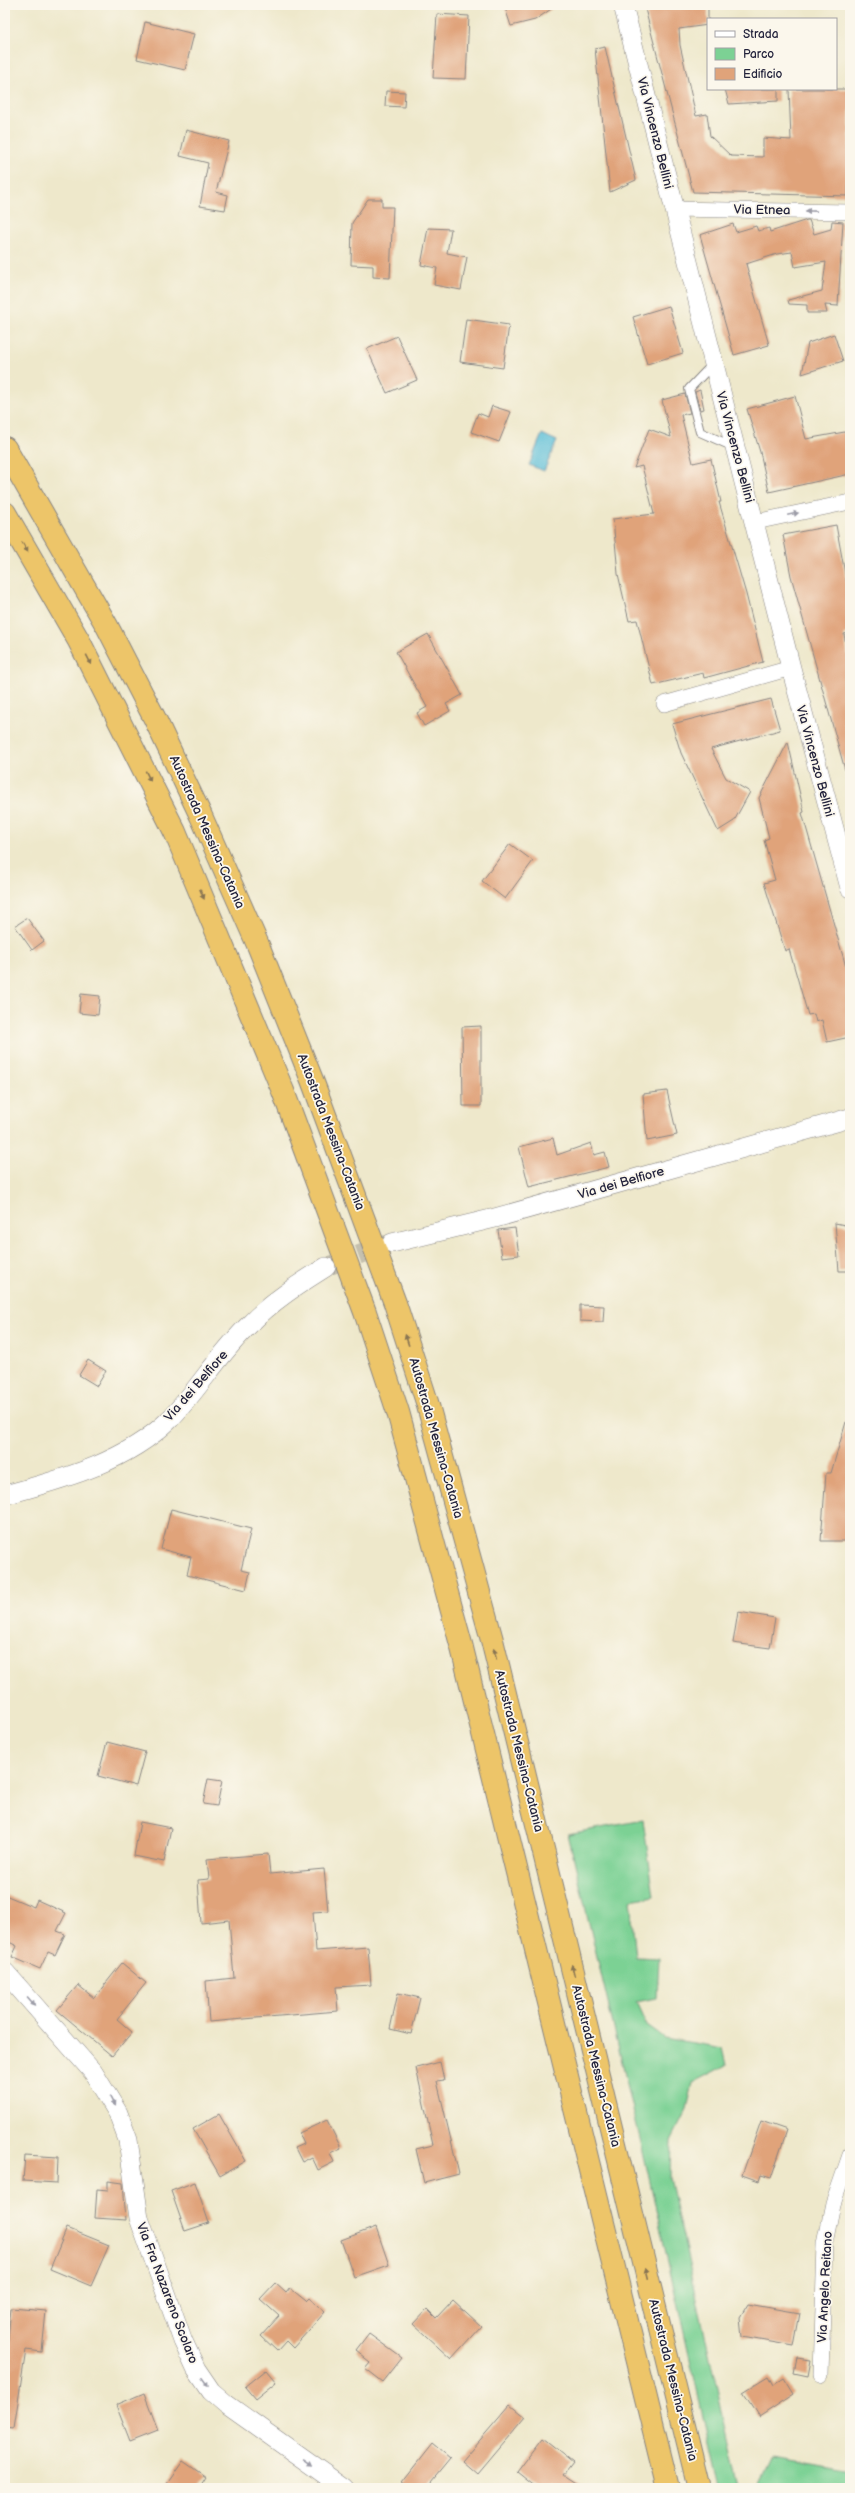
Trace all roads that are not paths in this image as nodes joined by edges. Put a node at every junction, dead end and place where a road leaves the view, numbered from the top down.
1 (623, 5) edge
2 (673, 209) junction
3 (850, 212) edge
4 (714, 363) junction
5 (735, 447) junction
6 (5, 448) edge
7 (850, 502) edge
8 (5, 513) edge
9 (755, 522) junction
10 (790, 668) junction
11 (664, 704) dead end
12 (850, 888) edge
13 (850, 1118) edge
14 (392, 1243) tunnel mouth
15 (326, 1267) tunnel mouth
16 (5, 1495) edge
17 (5, 1972) edge
18 (850, 2154) edge
19 (821, 2374) dead end
20 (344, 2488) edge
21 (668, 2488) edge
22 (699, 2488) edge

1 - 2 street, Via Vincenzo Bellini
3 -> 2 street, Via Etnea
2 - 4 street, Via Vincenzo Bellini
4 - 5 street, Via Vincenzo Bellini
4 - 5 lane
5 - 9 street, Via Vincenzo Bellini
22 -> 6 highway, Autostrada Messina-Catania
9 -> 7 street
8 -> 21 highway
9 - 10 street, Via Vincenzo Bellini
10 - 11 street
10 - 12 street, Via Vincenzo Bellini
13 - 14 street, Via dei Belfiore
15 - 16 street, Via dei Belfiore
17 -> 20 street, Via Fra Nazareno Scolaro
18 - 19 street, Via Angelo Reitano

